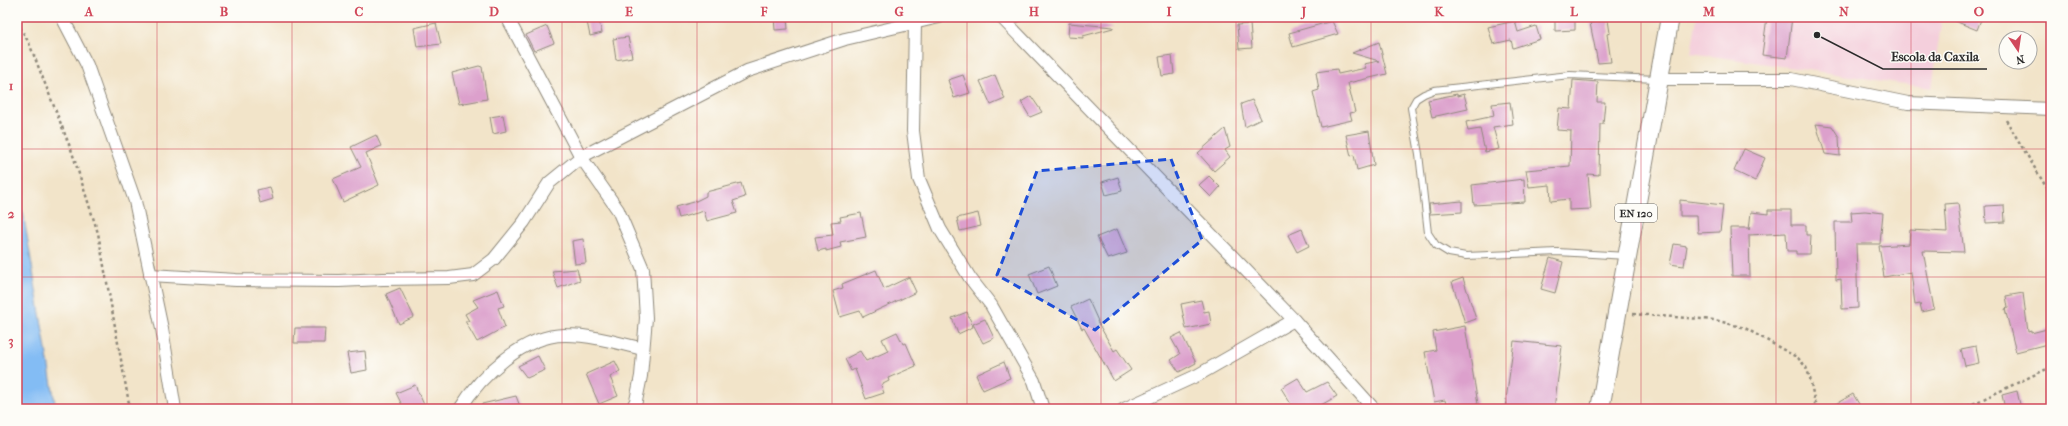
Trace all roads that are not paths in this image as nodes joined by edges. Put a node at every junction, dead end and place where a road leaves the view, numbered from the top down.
1 (62, 17) edge
2 (507, 17) edge
3 (939, 17) edge
4 (1021, 17) edge
5 (1670, 17) edge
6 (1004, 20) edge
7 (915, 22) junction
8 (1659, 79) junction
9 (2051, 109) edge
10 (581, 157) junction
11 (1628, 256) junction
12 (150, 275) junction
13 (1294, 320) junction
14 (643, 349) junction
15 (175, 409) edge
16 (460, 409) edge
17 (632, 409) edge
18 (1043, 409) edge
19 (1124, 409) edge
20 (1374, 409) edge
21 (1600, 409) edge

1 - 12 street
2 - 10 street
3 - 7 street
4 - 6 lane
5 - 8 main road, EN 120
6 - 13 street
7 - 10 street
7 - 18 street
8 - 9 street
8 - 11 main road, EN 120
8 - 11 lane
10 - 12 street
10 - 14 street
11 - 21 main road, EN 120
12 - 15 street
13 - 19 street
13 - 20 street
14 - 16 street
14 - 17 street

